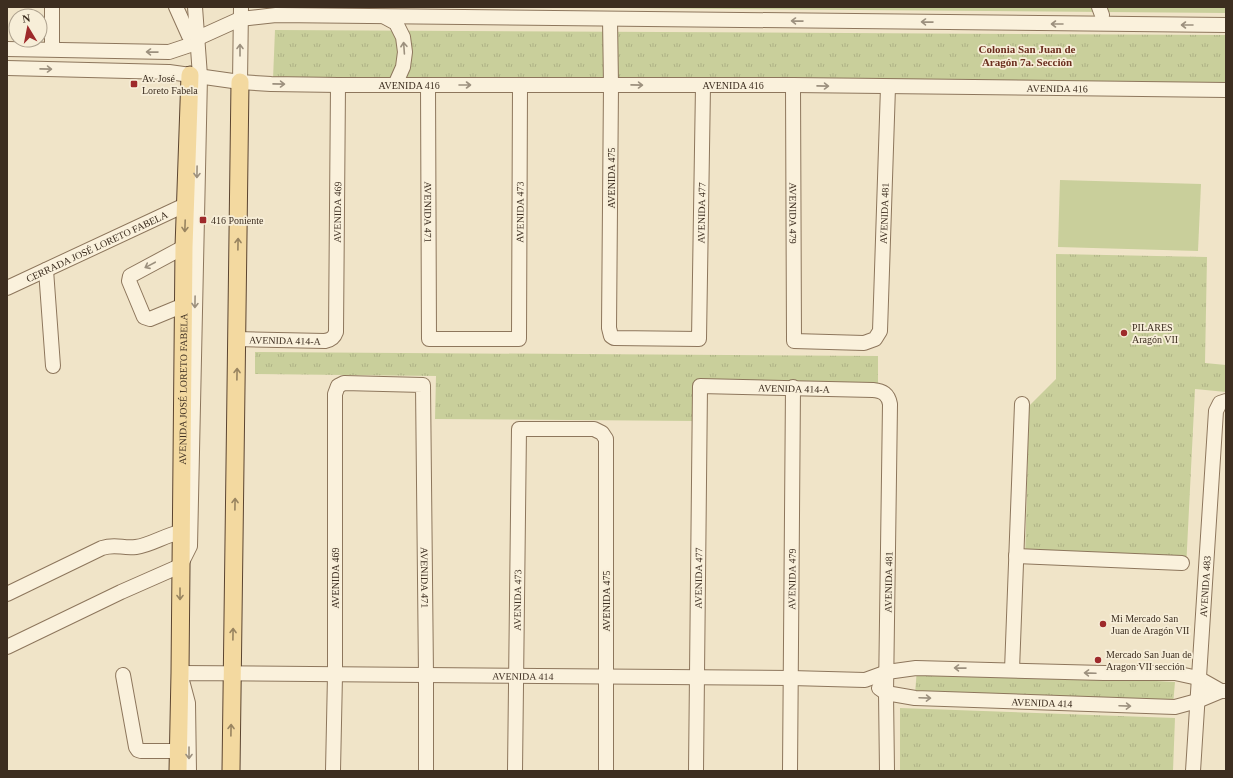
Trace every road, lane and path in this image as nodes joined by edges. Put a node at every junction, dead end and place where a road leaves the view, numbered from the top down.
1 (52, 7) edge
2 (176, 7) edge
3 (187, 7) edge
4 (195, 7) edge
5 (241, 13) edge
6 (385, 17) junction
7 (610, 19) junction
8 (1226, 25) edge
9 (192, 39) junction
10 (7, 49) edge
11 (26, 50) junction
12 (52, 50) junction
13 (82, 50) junction
14 (7, 68) edge
15 (26, 68) junction
16 (82, 69) junction
17 (195, 75) junction
18 (240, 82) junction
19 (338, 85) junction
20 (395, 85) junction
21 (428, 85) junction
22 (520, 85) junction
23 (611, 85) junction
24 (793, 85) junction
25 (703, 86) junction
26 (888, 87) junction
27 (1226, 90) edge
28 (185, 204) junction
29 (184, 247) junction
30 (46, 270) junction
31 (7, 288) edge
32 (184, 305) junction
33 (333, 338) joint
34 (237, 339) junction
35 (430, 339) joint
36 (699, 339) joint
37 (875, 339) joint
38 (52, 366) dead end
39 (338, 386) joint
40 (700, 386) joint
41 (793, 387) junction
42 (886, 394) joint
43 (1223, 402) edge
44 (1022, 404) dead end
45 (519, 429) joint
46 (181, 532) junction
47 (1016, 556) junction
48 (1182, 563) dead end
49 (180, 566) junction
50 (7, 594) edge
51 (7, 647) edge
52 (1012, 670) junction
53 (887, 672) junction
54 (180, 673) junction
55 (233, 673) junction
56 (123, 675) dead end
57 (335, 675) junction
58 (426, 675) junction
59 (517, 675) junction
60 (606, 676) junction
61 (697, 677) junction
62 (791, 678) junction
63 (1198, 678) junction
64 (865, 680) junction
65 (1223, 691) edge
66 (886, 693) junction
67 (1197, 701) junction
68 (178, 751) junction
69 (178, 771) edge
70 (189, 771) edge
71 (231, 771) edge
72 (333, 771) edge
73 (426, 771) edge
74 (515, 771) edge
75 (606, 771) edge
76 (696, 771) edge
77 (790, 771) edge
78 (887, 771) edge
79 (1193, 771) edge

1 - 12 street
2 - 9 street
3 - 9 street, AVENIDA JOSÉ LORETO FABELA
4 - 9 street
5 - 6 street
5 - 9 street
18 -> 5 street
6 - 7 street
20 -> 6 street
8 -> 7 street
7 - 23 street, AVENIDA 475
9 -> 13 street
9 - 17 street, AVENIDA JOSÉ LORETO FABELA
10 - 11 street
11 - 12 street
11 - 15 street
12 - 13 street
13 - 16 street
14 - 15 street, AVENIDA 416
15 -> 16 street, AVENIDA 416
16 - 17 street, AVENIDA 416
17 - 18 street, AVENIDA 416
17 - 28 main road, AVENIDA JOSÉ LORETO FABELA
17 -> 49 street
18 -> 19 street, AVENIDA 416
34 -> 18 main road
19 - 20 street, AVENIDA 416
19 - 33 street, AVENIDA 469
20 - 21 street, AVENIDA 416
21 -> 22 street, AVENIDA 416
21 - 35 street, AVENIDA 471
22 - 23 street, AVENIDA 416
22 - 35 street, AVENIDA 473
23 -> 25 street, AVENIDA 416
23 - 36 street, AVENIDA 475
24 - 25 street, AVENIDA 416
24 -> 26 street, AVENIDA 416
24 - 37 street, AVENIDA 479
25 - 36 street, AVENIDA 477
26 - 27 street, AVENIDA 416
26 - 37 street, AVENIDA 481
28 -> 29 main road, AVENIDA JOSÉ LORETO FABELA
28 - 30 street, CERRADA JOSÉ LORETO FABELA
29 - 32 main road, AVENIDA JOSÉ LORETO FABELA
29 -> 32 street
30 - 31 street, CERRADA JOSÉ LORETO FABELA
30 - 38 street
32 - 46 main road, AVENIDA JOSÉ LORETO FABELA
33 - 34 street, AVENIDA 414-A
55 -> 34 main road
39 - 57 street, AVENIDA 469
39 - 58 street, AVENIDA 471
40 - 41 street, AVENIDA 414-A
40 - 61 street, AVENIDA 477
41 - 42 street, AVENIDA 414-A
41 - 62 street, AVENIDA 479
42 - 53 street, AVENIDA 481
43 - 63 street, AVENIDA 483
44 - 47 street
45 - 59 street, AVENIDA 473
45 - 60 street, AVENIDA 475
46 - 49 main road, AVENIDA JOSÉ LORETO FABELA
46 - 50 street
47 - 48 street
47 - 52 street
49 - 51 street
49 -> 54 main road, AVENIDA JOSÉ LORETO FABELA
52 -> 53 street, AVENIDA 414
63 -> 52 street, AVENIDA 414
53 - 64 street, AVENIDA 414
53 - 66 street, AVENIDA 481
54 - 55 street, AVENIDA 414
54 - 68 main road, AVENIDA JOSÉ LORETO FABELA
54 -> 70 street
55 - 57 street, AVENIDA 414
71 -> 55 main road
56 - 68 street
57 - 58 street, AVENIDA 414
57 - 72 street, AVENIDA 469
58 - 59 street, AVENIDA 414
58 - 73 street, AVENIDA 471
59 - 60 street, AVENIDA 414
59 - 74 street, AVENIDA 473
60 - 61 street, AVENIDA 414
60 - 75 street, AVENIDA 475
61 - 62 street, AVENIDA 414
61 - 76 street, AVENIDA 477
62 - 64 street, AVENIDA 414
62 - 77 street, AVENIDA 479
63 - 65 street, AVENIDA 414
63 - 67 street, AVENIDA 483
64 - 66 street, AVENIDA 414
65 - 67 street, AVENIDA 414
66 -> 67 street, AVENIDA 414
66 - 78 street, AVENIDA 481
67 - 79 street, AVENIDA 483
68 - 69 main road, AVENIDA JOSÉ LORETO FABELA

